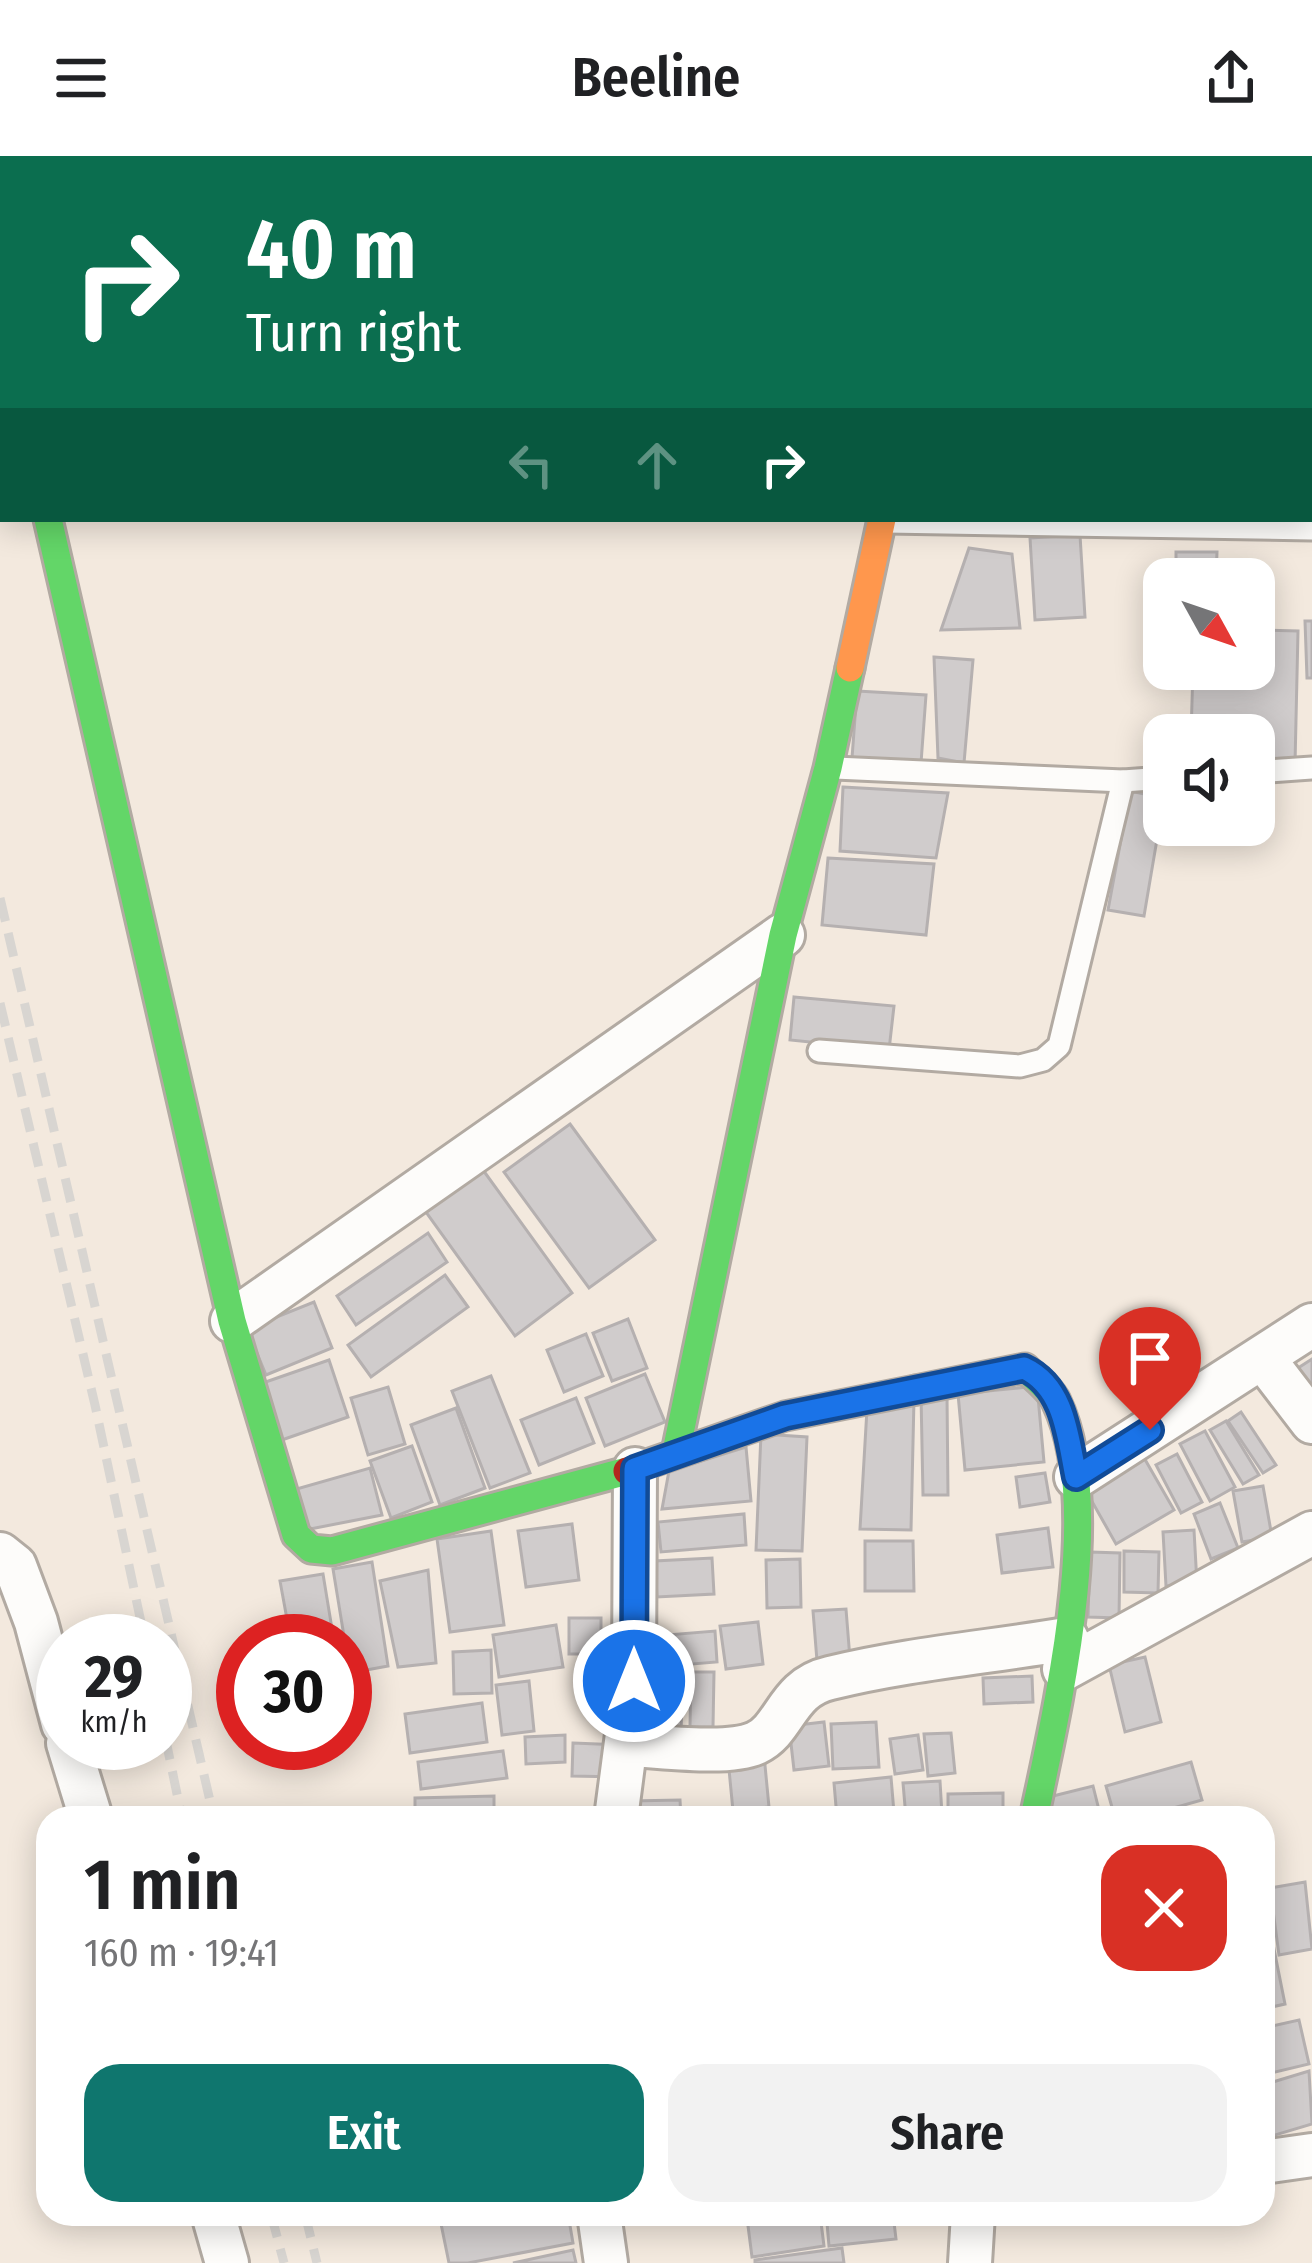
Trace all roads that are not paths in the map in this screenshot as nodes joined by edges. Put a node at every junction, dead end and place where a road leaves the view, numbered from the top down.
1 (49, 522) edge
2 (881, 522) edge
3 (977, 522) edge
4 (1312, 529) edge
5 (828, 767) junction
6 (1312, 768) edge
7 (1275, 771) edge
8 (1143, 780) edge
9 (1123, 781) junction
10 (783, 934) junction
11 (819, 1051) dead end
12 (232, 1321) junction
13 (1312, 1325) edge
14 (1263, 1358) junction
15 (1312, 1422) edge
16 (676, 1453) junction
17 (635, 1469) junction
18 (1076, 1477) junction
19 (1312, 1533) edge
20 (0, 1554) edge
21 (36, 1632) edge
22 (1066, 1654) junction
23 (627, 1745) junction
24 (76, 1770) edge
25 (87, 1806) edge
26 (618, 1806) edge
27 (1036, 1806) edge
28 (1312, 2155) edge
29 (1275, 2160) edge
30 (216, 2226) edge
31 (601, 2226) edge
32 (972, 2226) edge
33 (226, 2263) edge
34 (606, 2263) edge
35 (970, 2263) edge

1 - 12 street
2 - 5 street
3 - 4 lane
5 - 9 lane
5 - 10 street
6 - 7 lane
8 - 9 lane
9 - 11 lane
10 - 12 street
10 - 16 street
12 - 17 street
13 - 14 street
14 - 15 street
14 - 18 street
16 - 17 street
16 - 18 street
17 - 23 street
18 - 22 street
19 - 22 street
20 - 21 street
22 - 23 street
22 - 27 street
23 - 26 street
24 - 25 street
28 - 29 street
30 - 33 street
31 - 34 street
32 - 35 street

